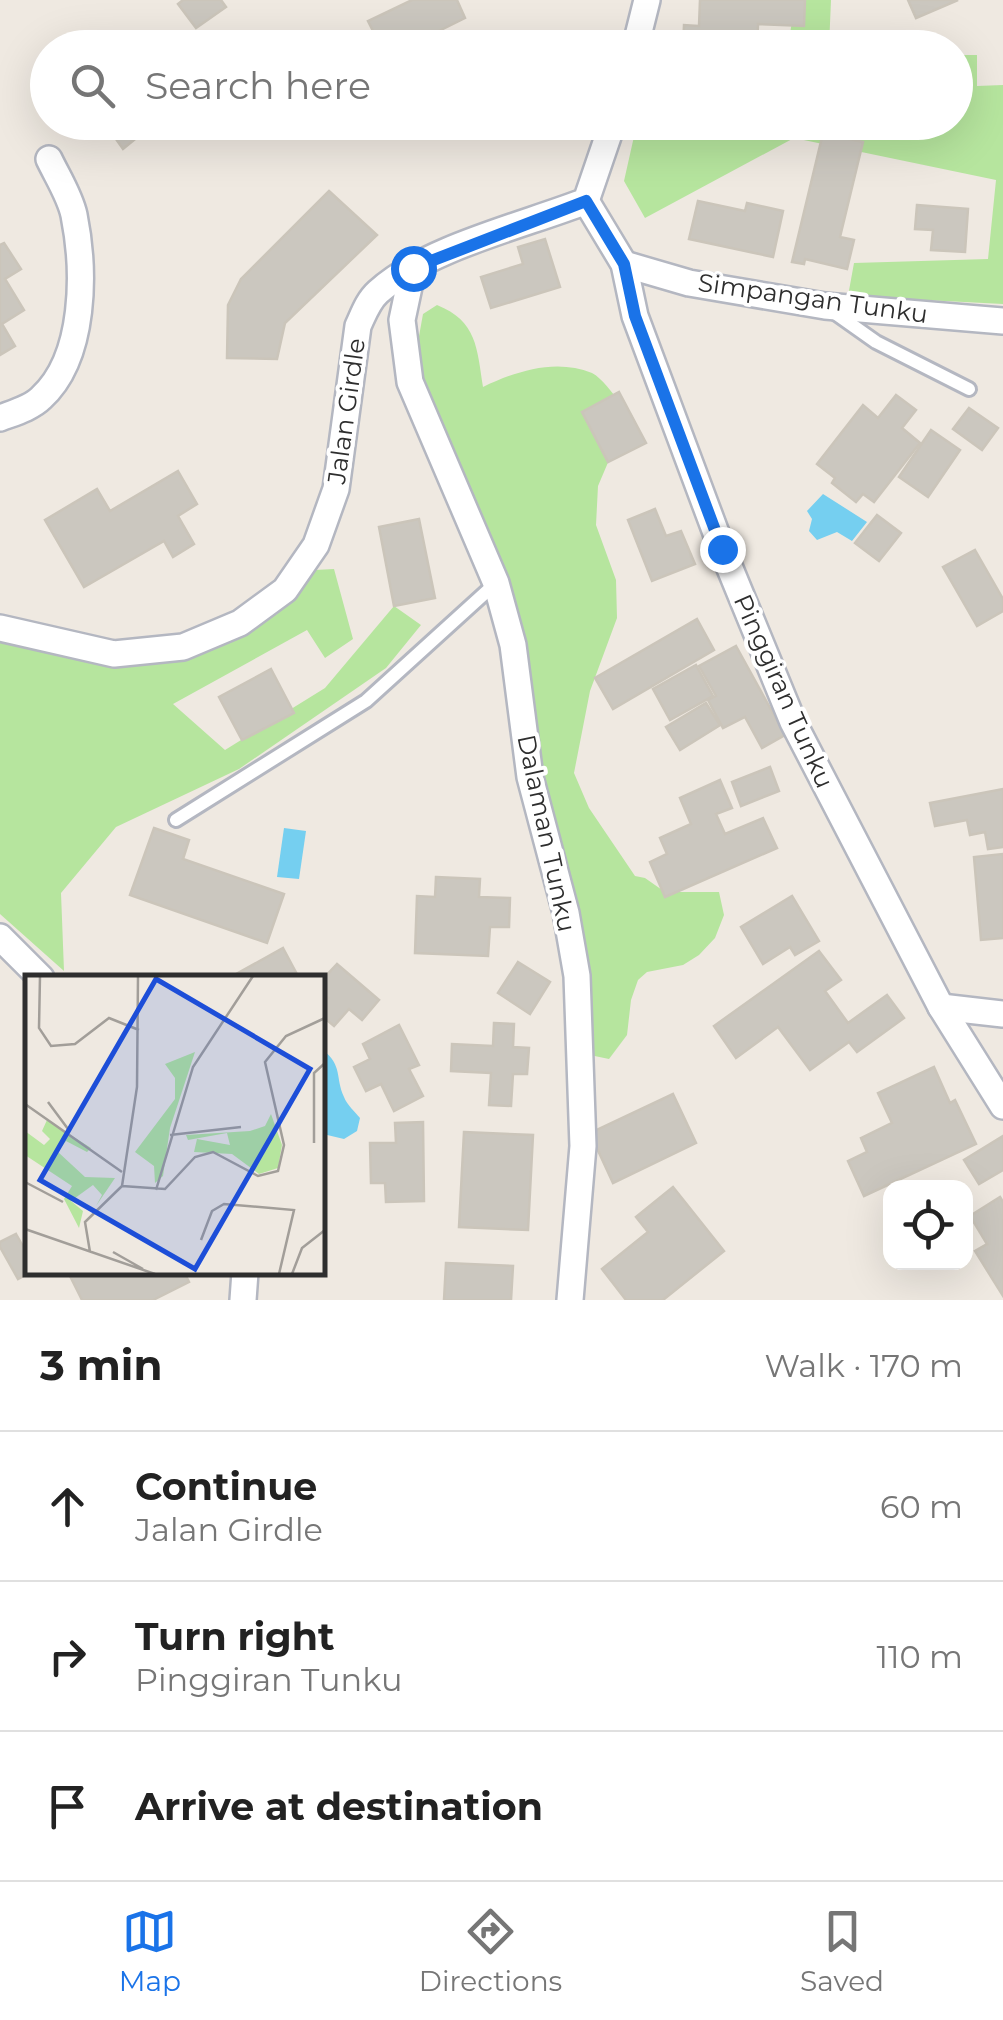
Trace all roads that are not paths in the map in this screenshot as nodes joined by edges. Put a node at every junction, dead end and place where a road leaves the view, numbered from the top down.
1 (646, 0) edge
2 (639, 30) edge
3 (607, 140) edge
4 (49, 159) dead end
5 (586, 201) junction
6 (624, 264) junction
7 (413, 268) junction
8 (824, 306) junction
9 (1003, 321) edge
10 (970, 389) dead end
11 (0, 418) edge
12 (496, 582) junction
13 (0, 628) edge
14 (176, 820) dead end
15 (0, 937) edge
16 (38, 975) edge
17 (941, 1007) junction
18 (1003, 1014) edge
19 (1003, 1106) edge
20 (245, 1275) edge
21 (243, 1300) edge
22 (570, 1300) edge

1 - 2 street
3 - 5 street
4 - 11 street
5 - 6 street, Pinggiran Tunku
5 - 7 street, Jalan Girdle
6 - 8 street, Simpangan Tunku
6 - 17 street, Pinggiran Tunku
7 - 12 street, Dalaman Tunku
7 - 13 street, Jalan Girdle
8 - 9 street, Simpangan Tunku
8 - 10 lane
12 - 14 lane
12 - 22 street, Dalaman Tunku
15 - 16 street
17 - 18 street
17 - 19 street, Pinggiran Tunku
20 - 21 street

